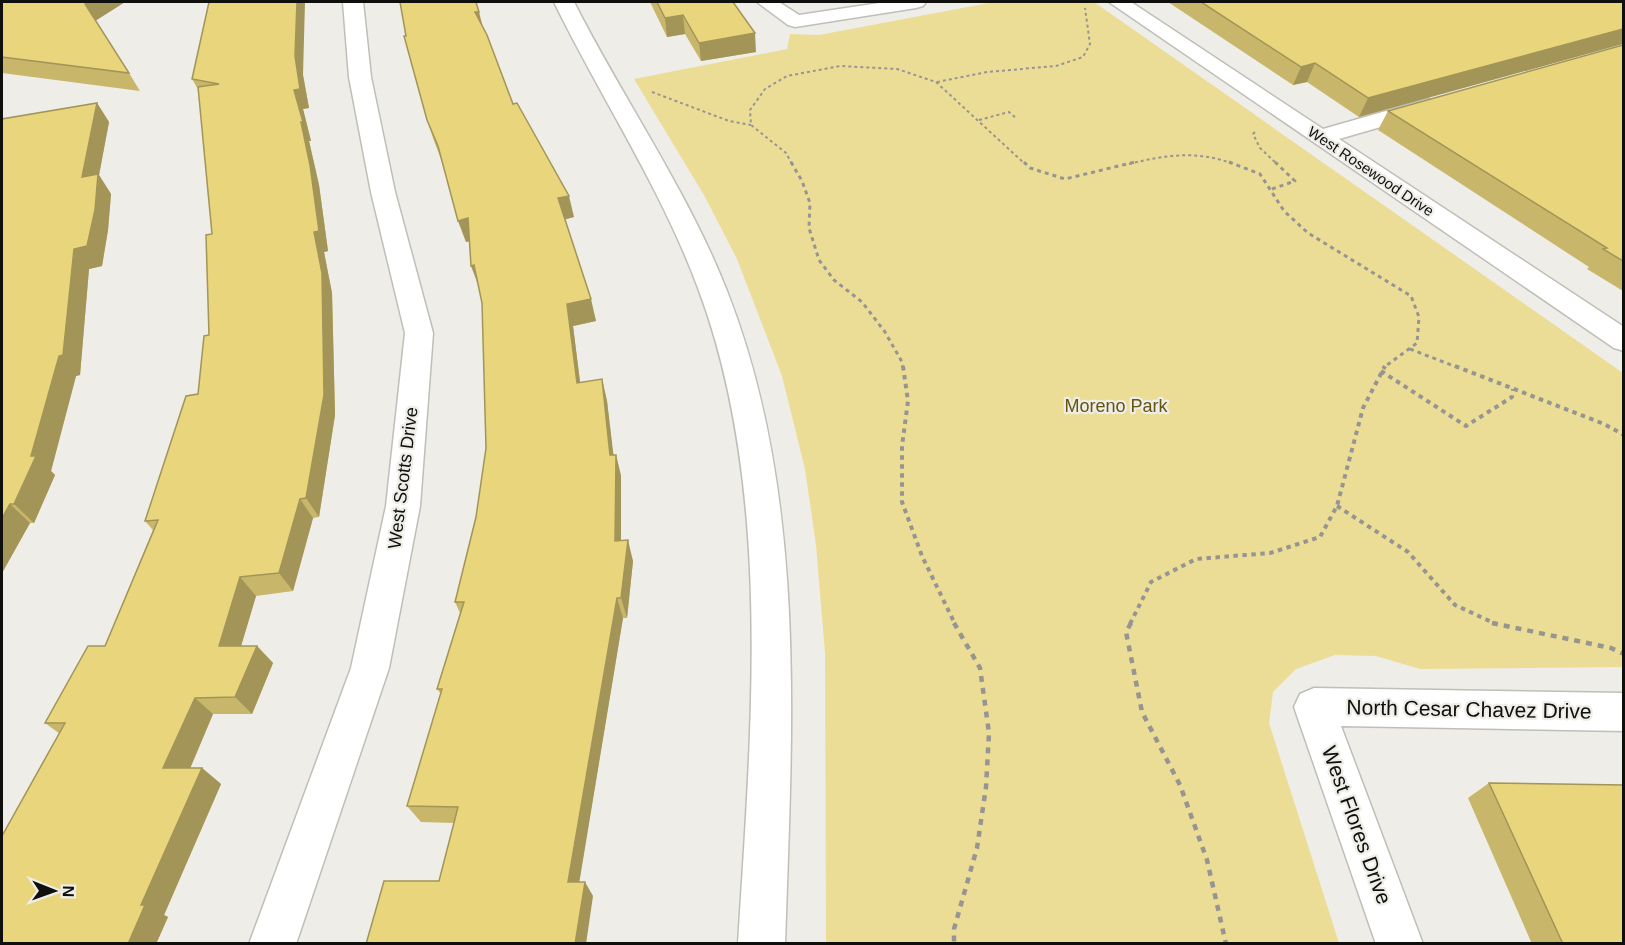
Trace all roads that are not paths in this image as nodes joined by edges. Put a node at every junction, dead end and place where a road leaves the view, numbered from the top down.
1 (353, 2) edge
2 (564, 2) edge
3 (767, 2) edge
4 (916, 2) edge
5 (1119, 2) edge
6 (1454, 99) edge
7 (1319, 137) junction
8 (1623, 341) edge
9 (1314, 706) joint
10 (1623, 711) edge
11 (272, 944) edge
12 (761, 944) edge
13 (1400, 944) edge

1 - 11 street, West Scotts Drive
2 - 12 street
3 - 4 street
5 - 7 street, West Rosewood Drive
6 - 7 street
7 - 8 street, West Rosewood Drive
9 - 10 street, North Cesar Chavez Drive
9 - 13 street, West Flores Drive

